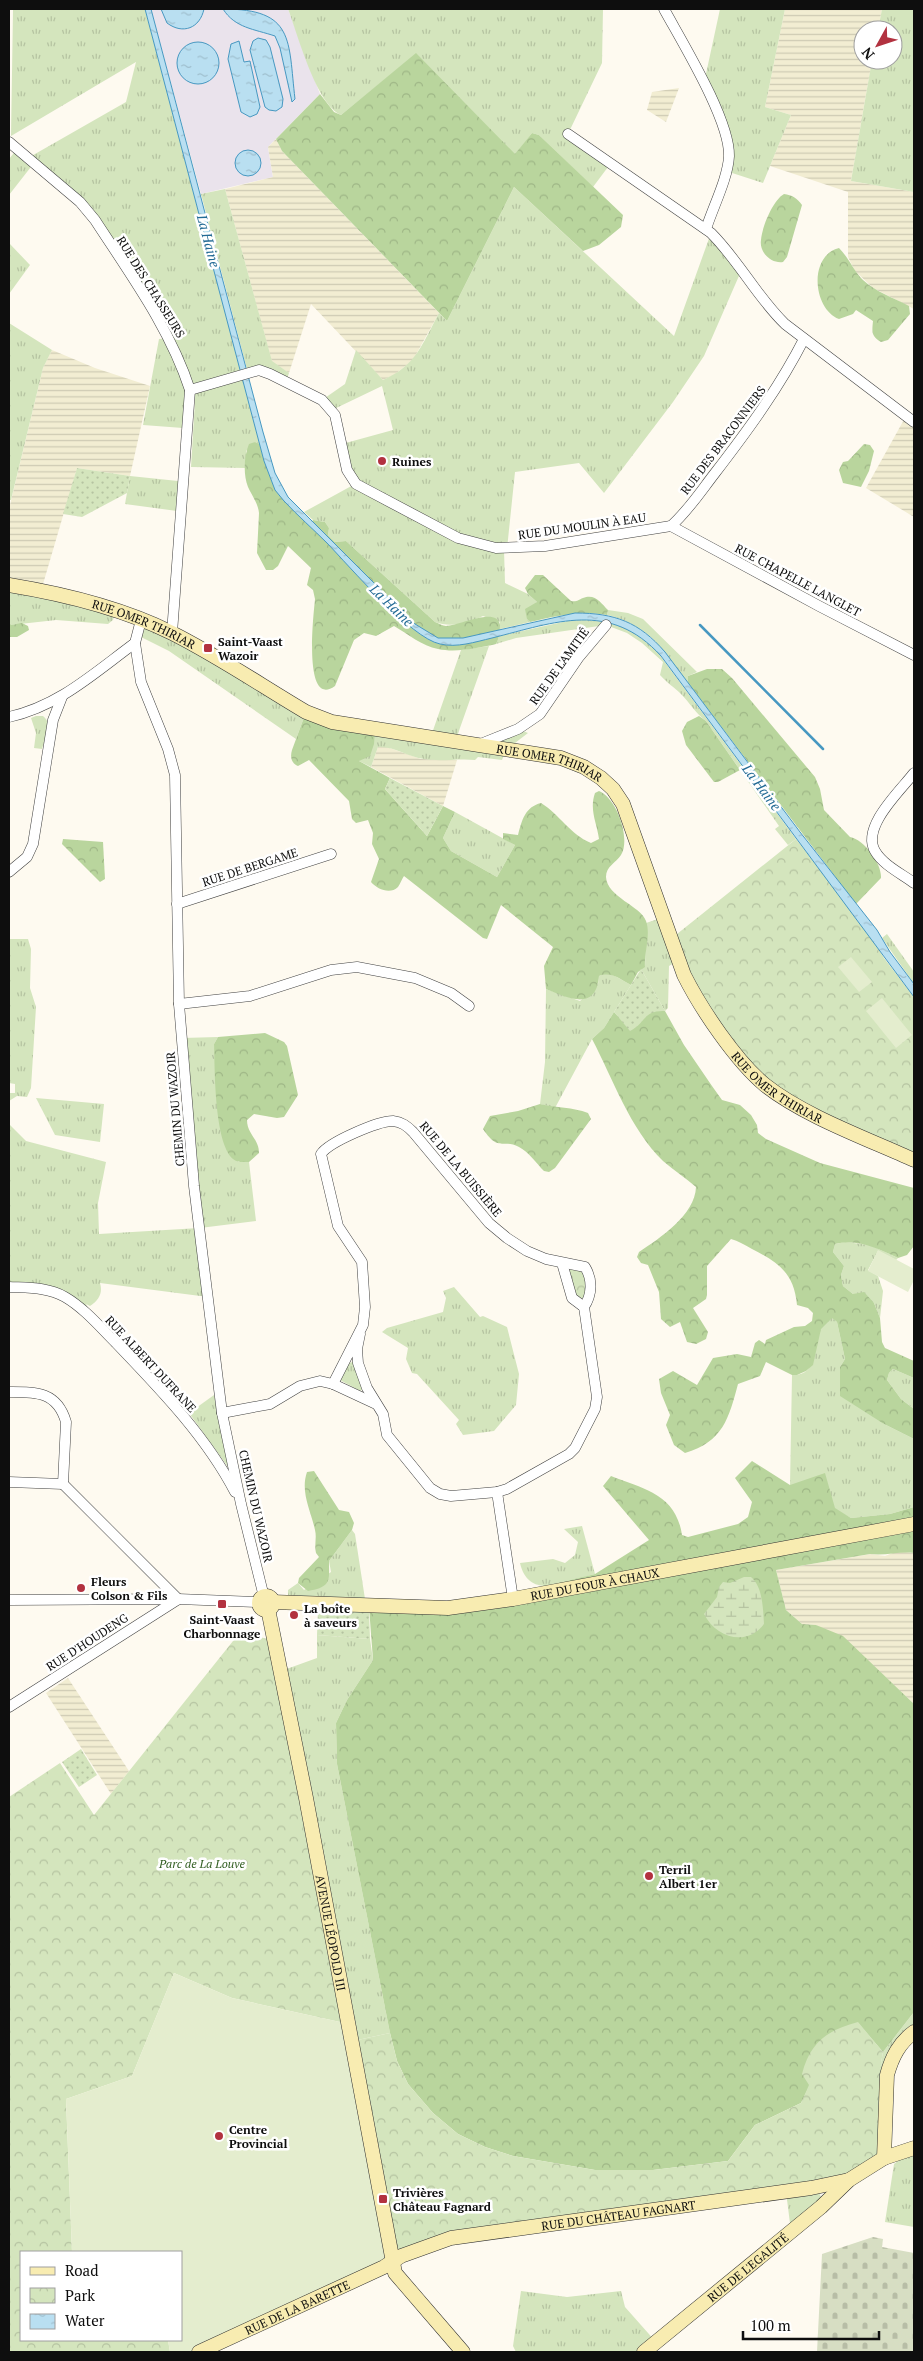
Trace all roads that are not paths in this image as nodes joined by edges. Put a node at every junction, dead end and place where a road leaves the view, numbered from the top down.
1 (664, 9) edge
2 (568, 134) dead end
3 (9, 142) edge
4 (706, 229) junction
5 (804, 339) junction
6 (190, 390) junction
7 (914, 422) edge
8 (671, 526) junction
9 (9, 585) edge
10 (141, 620) junction
11 (606, 625) dead end
12 (172, 633) junction
13 (135, 643) junction
14 (914, 655) edge
15 (62, 697) junction
16 (9, 717) edge
17 (478, 746) junction
18 (914, 773) edge
19 (331, 854) dead end
20 (9, 872) edge
21 (914, 883) edge
22 (177, 904) junction
23 (180, 1004) junction
24 (469, 1006) dead end
25 (914, 1160) edge
26 (562, 1263) junction
27 (9, 1287) edge
28 (584, 1307) junction
29 (360, 1334) junction
30 (333, 1384) junction
31 (9, 1392) edge
32 (377, 1404) junction
33 (222, 1413) junction
34 (9, 1482) edge
35 (63, 1484) junction
36 (497, 1492) junction
37 (241, 1504) junction
38 (914, 1524) edge
39 (178, 1599) junction
40 (513, 1599) junction
41 (9, 1600) edge
42 (266, 1603) junction
43 (9, 1707) edge
44 (914, 2032) edge
45 (914, 2148) edge
46 (884, 2158) junction
47 (848, 2180) junction
48 (392, 2259) junction
49 (199, 2352) edge
50 (462, 2352) edge
51 (644, 2352) edge

1 - 4 street
2 - 4 street
3 - 6 street, RUE DES CHASSEURS
4 - 5 street
5 - 7 street
5 - 8 street, RUE DES BRACONNIERS
6 - 8 street, RUE DU MOULIN À EAU
6 - 12 street, RUE DES CHASSEURS
8 - 14 street, RUE CHAPELLE LANGLET
9 - 10 street, RUE OMER THIRIAR
10 - 12 street, RUE OMER THIRIAR
10 - 13 street, CHEMIN DU WAZOIR
11 - 17 street, RUE DE L'AMITIÉ
12 - 17 street, RUE OMER THIRIAR
13 - 15 street
13 - 22 street, CHEMIN DU WAZOIR
15 - 16 street
15 - 20 street
17 - 25 street, RUE OMER THIRIAR
18 - 21 street
19 - 22 street, RUE DE BERGAME
22 - 23 street, CHEMIN DU WAZOIR
23 - 24 street
23 - 33 street, CHEMIN DU WAZOIR
26 - 28 street
26 - 28 street, RUE DE LA BUISSIÈRE
26 - 29 street, RUE DE LA BUISSIÈRE
27 - 37 street, RUE ALBERT DUFRANE
28 - 36 street, RUE DE LA BUISSIÈRE
29 - 30 street, RUE DE LA BUISSIÈRE
29 - 32 street, RUE DE LA BUISSIÈRE
30 - 32 street
30 - 33 street
31 - 35 street
32 - 36 street, RUE DE LA BUISSIÈRE
33 - 37 street, CHEMIN DU WAZOIR
34 - 35 street
35 - 39 street
36 - 40 street
37 - 42 street, CHEMIN DU WAZOIR
38 - 40 street, RUE DU FOUR À CHAUX
39 - 41 street
39 - 42 street
39 - 43 street, RUE D'HOUDENG
40 - 42 street, RUE DU FOUR À CHAUX
42 - 48 street, AVENUE LÉOPOLD III
44 - 46 street
45 - 46 street
46 - 47 street
47 - 48 street, RUE DU CHÂTEAU FAGNART
47 - 51 street, RUE DE L'EGALITÉ
48 - 49 street, RUE DE LA BARETTE
48 - 50 street, AVENUE LÉOPOLD III

